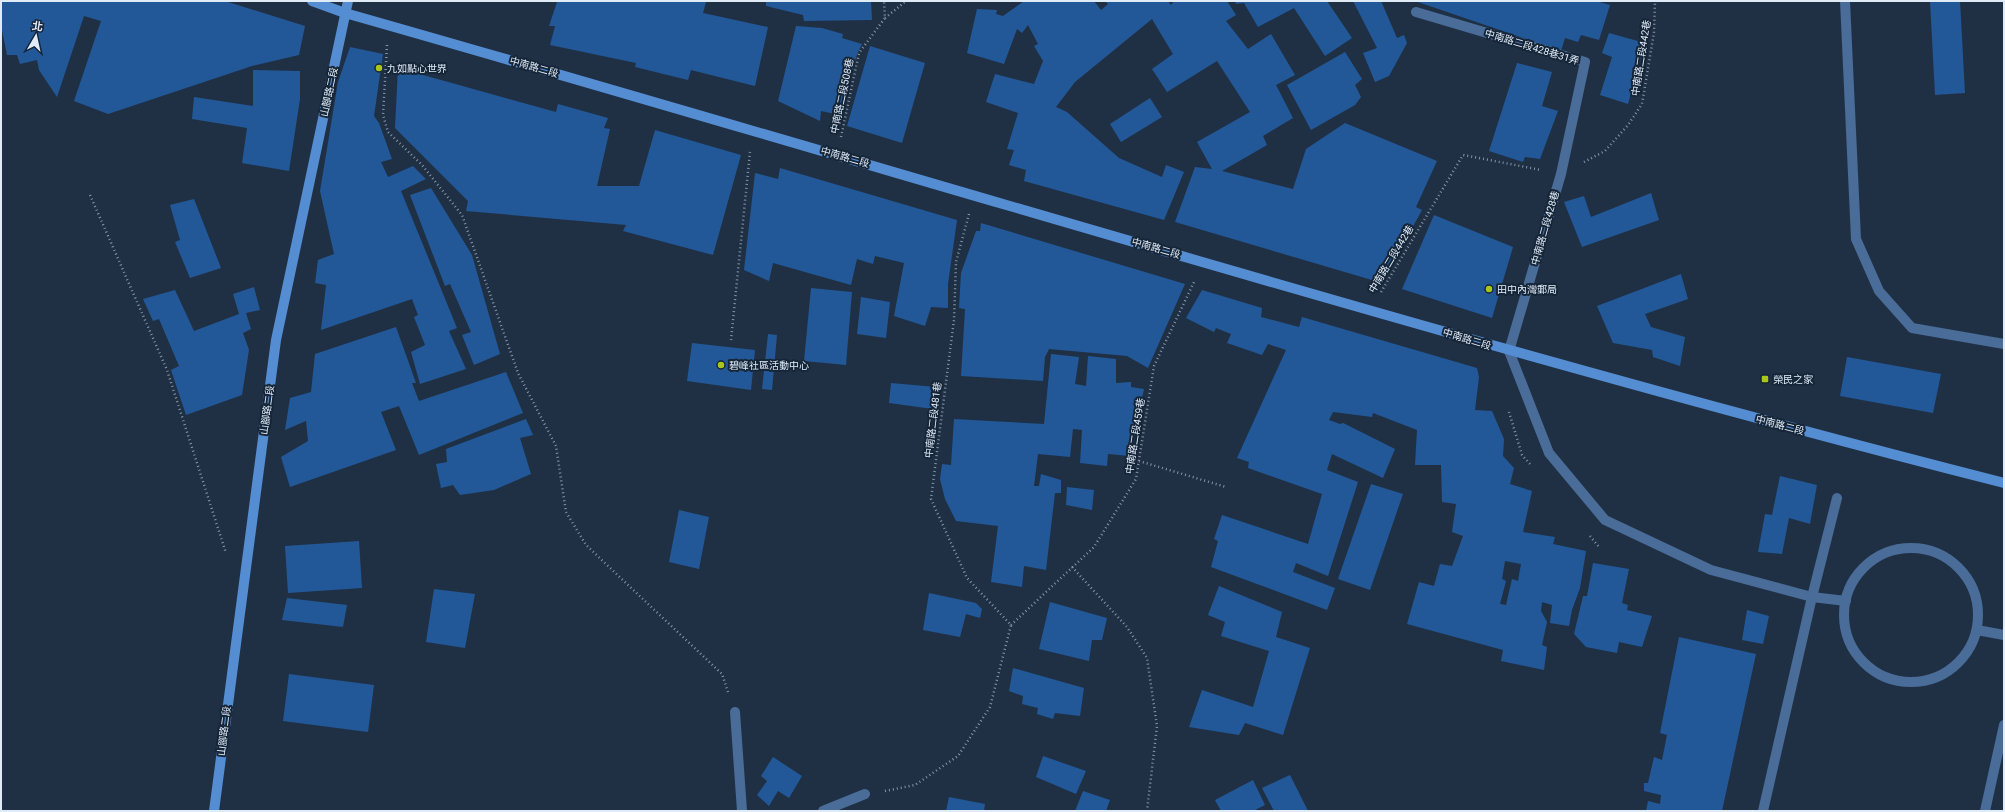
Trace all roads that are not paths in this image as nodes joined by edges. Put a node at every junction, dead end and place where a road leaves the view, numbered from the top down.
1 (312, 1) edge
2 (348, 1) edge
3 (1845, 1) edge
4 (1416, 12) dead end
5 (345, 13) junction
6 (1560, 174) joint
7 (2004, 344) edge
8 (1509, 351) junction
9 (2004, 483) edge
10 (1837, 498) dead end
11 (1812, 597) junction
12 (1846, 601) junction
13 (1977, 630) junction
14 (2004, 635) edge
15 (735, 712) road end
16 (2004, 725) edge
17 (2001, 749) edge
18 (864, 794) road end
19 (214, 811) edge
20 (742, 811) edge
21 (823, 811) edge
22 (1763, 811) edge
23 (1985, 811) edge

1 - 5 main road, 中南路二段
2 - 5 main road, 山腳路二段
3 - 7 street
4 - 6 street, 中南路二段428巷31弄
5 - 8 main road, 中南路二段
5 - 19 main road, 山腳路二段
6 - 8 street, 中南路二段428巷
8 - 9 main road, 中南路二段
8 - 11 street
10 - 11 street
11 - 12 street
11 - 22 street
12 - 13 street
12 - 13 street
13 - 14 street
15 - 20 street
16 - 17 street
17 - 23 street
18 - 21 street

